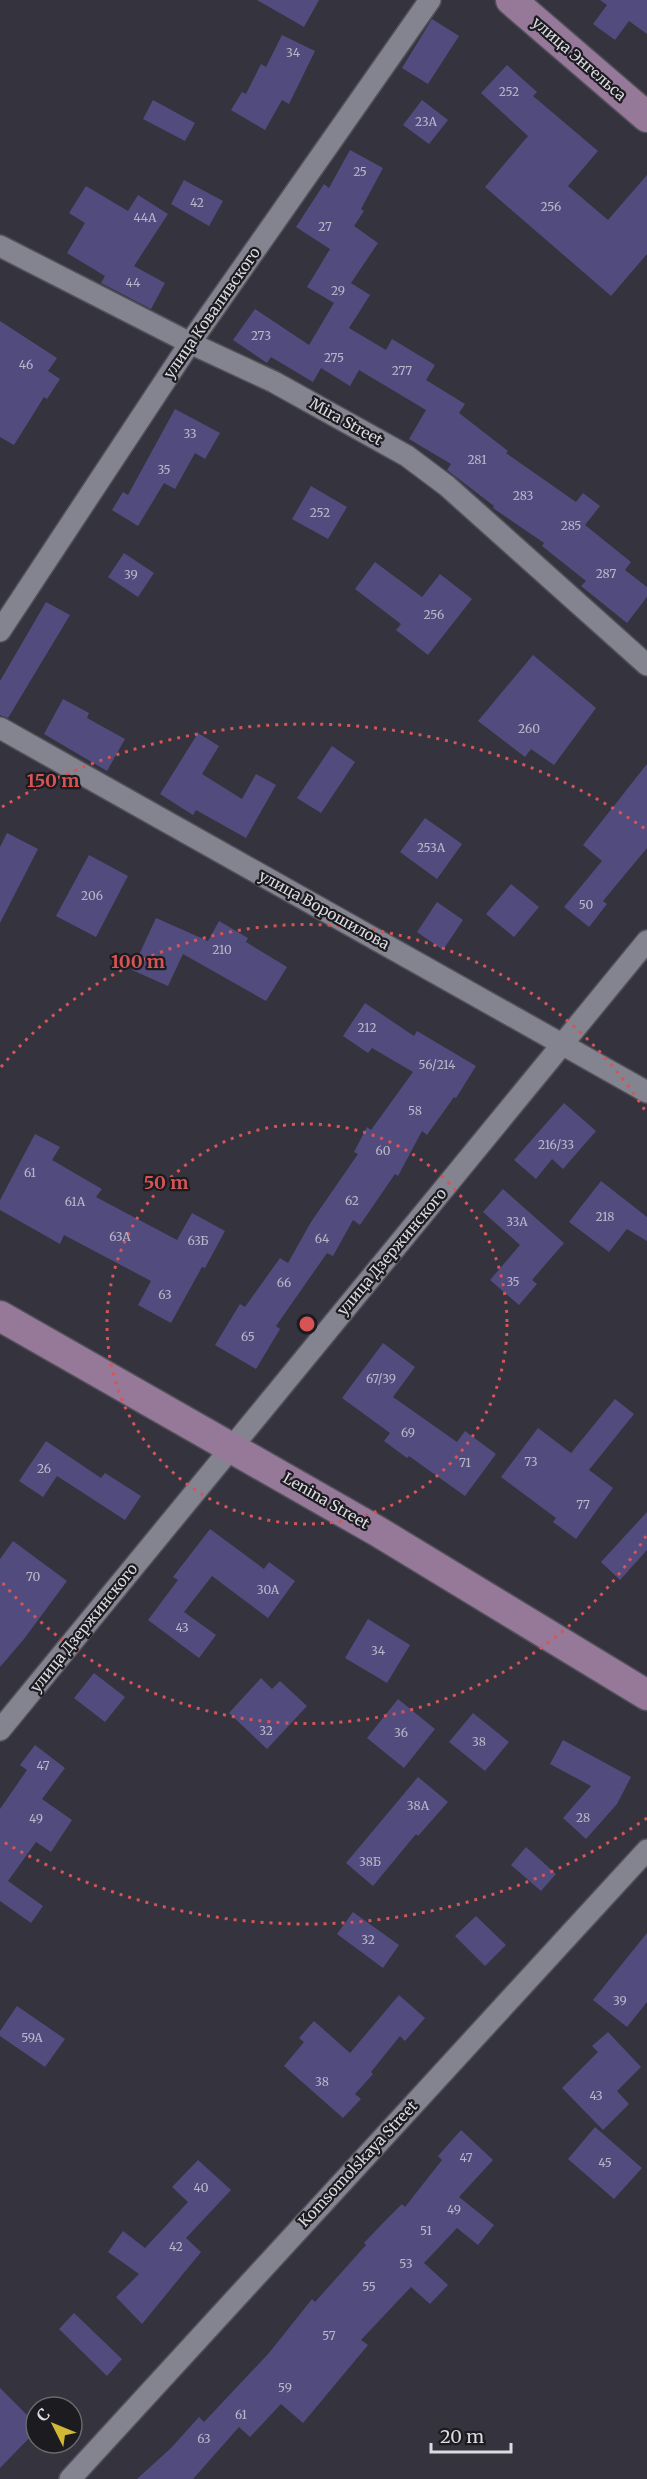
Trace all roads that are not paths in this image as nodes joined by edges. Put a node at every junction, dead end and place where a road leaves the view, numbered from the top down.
1 (430, 0) edge
2 (511, 0) edge
3 (647, 117) edge
4 (0, 246) edge
5 (190, 344) junction
6 (0, 631) edge
7 (647, 665) edge
8 (0, 728) edge
9 (647, 941) edge
10 (563, 1044) junction
11 (647, 1092) edge
12 (0, 1316) edge
13 (231, 1447) junction
14 (647, 1695) edge
15 (0, 1730) edge
16 (647, 1850) edge
17 (70, 2479) edge

1 - 5 street, улица Коваливского
2 - 3 street, улица Энгельса
4 - 5 street, Mira Street
5 - 6 street, улица Коваливского
5 - 7 street, Mira Street
8 - 10 street, улица Ворошилова
9 - 10 street, улица Дзержинского
10 - 11 street, улица Ворошилова
10 - 13 street, улица Дзержинского
12 - 13 street, Lenina Street
13 - 14 street, Lenina Street
13 - 15 street, улица Дзержинского
16 - 17 street, Komsomolskaya Street

